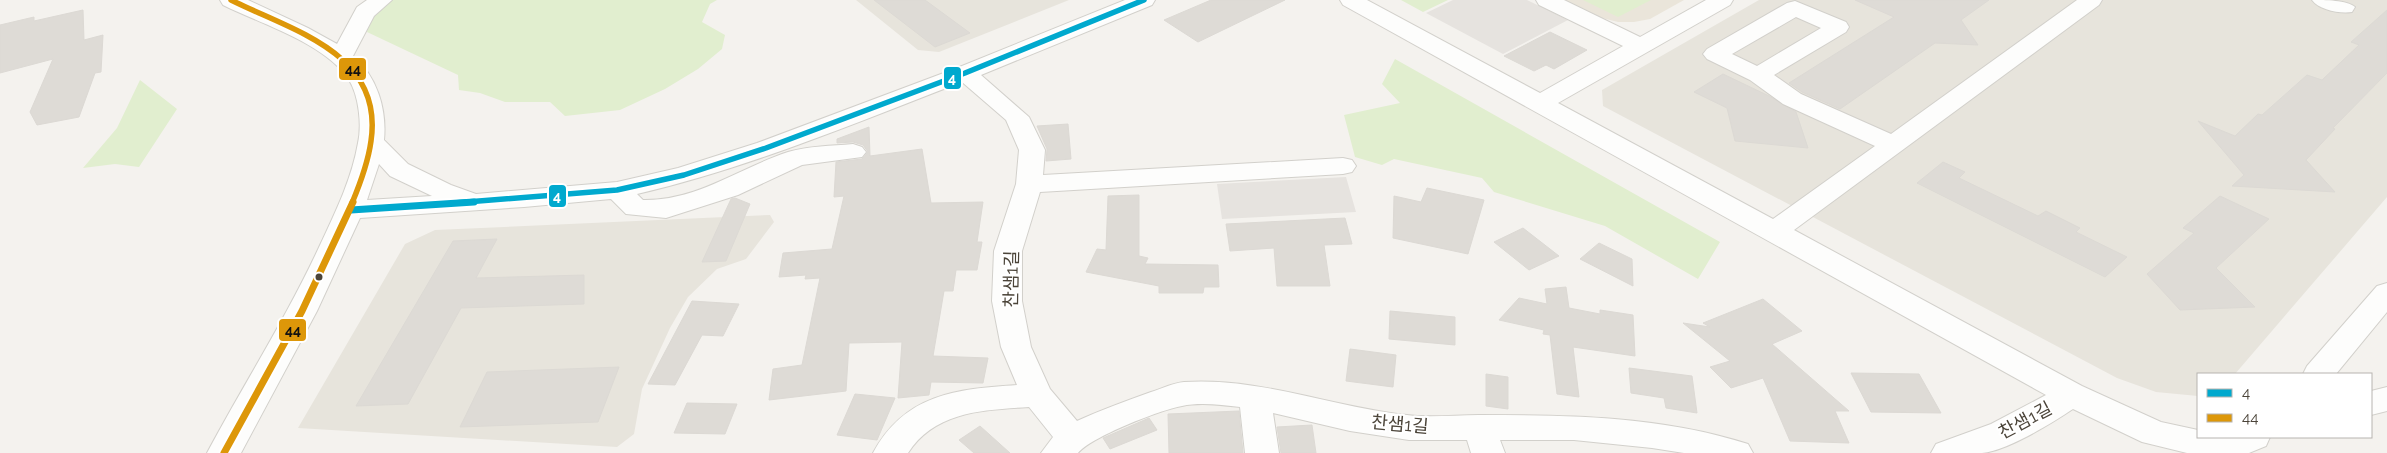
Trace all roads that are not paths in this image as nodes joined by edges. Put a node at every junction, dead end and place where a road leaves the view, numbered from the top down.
1 (231, 0) edge
2 (380, 0) edge
3 (1144, 0) edge
4 (1351, 0) edge
5 (1547, 0) edge
6 (1722, 0) edge
7 (2091, 0) edge
8 (2323, 0) edge
9 (2344, 7) dead end
10 (1641, 46) junction
11 (341, 57) junction
12 (965, 73) junction
13 (1758, 75) dead end
14 (1540, 103) junction
15 (371, 141) junction
16 (1893, 145) junction
17 (853, 152) dead end
18 (1343, 166) dead end
19 (1029, 184) junction
20 (616, 190) junction
21 (476, 202) junction
22 (351, 210) junction
23 (1774, 232) junction
24 (2387, 293) edge
25 (2319, 373) edge
26 (1037, 394) junction
27 (2071, 394) junction
28 (1255, 397) junction
29 (2387, 399) edge
30 (2372, 403) edge
31 (2253, 438) edge
32 (1483, 440) edge
33 (1065, 445) edge
34 (224, 453) edge
35 (890, 453) edge
36 (1262, 453) edge
37 (1736, 453) edge
38 (1948, 453) edge

1 - 11 street
2 - 11 street
3 - 12 street
4 - 14 street
5 - 10 street
6 - 10 street
7 - 16 street
8 - 9 street
10 - 14 street
11 - 15 street
12 - 19 street, 찬샘1길
12 - 20 street
13 - 16 street
14 - 23 street
15 - 21 street
15 - 22 street
16 - 23 street
17 - 20 street
18 - 19 street
19 - 26 street, 찬샘1길
20 - 21 street
21 - 22 street
22 - 34 street
23 - 27 street
24 - 25 street
26 - 33 street, 찬샘1길
26 - 35 street
27 - 31 street
27 - 38 street, 찬샘1길
28 - 32 street, 찬샘1길
28 - 33 street, 찬샘1길
28 - 36 street
29 - 30 street
32 - 37 street, 찬샘1길

